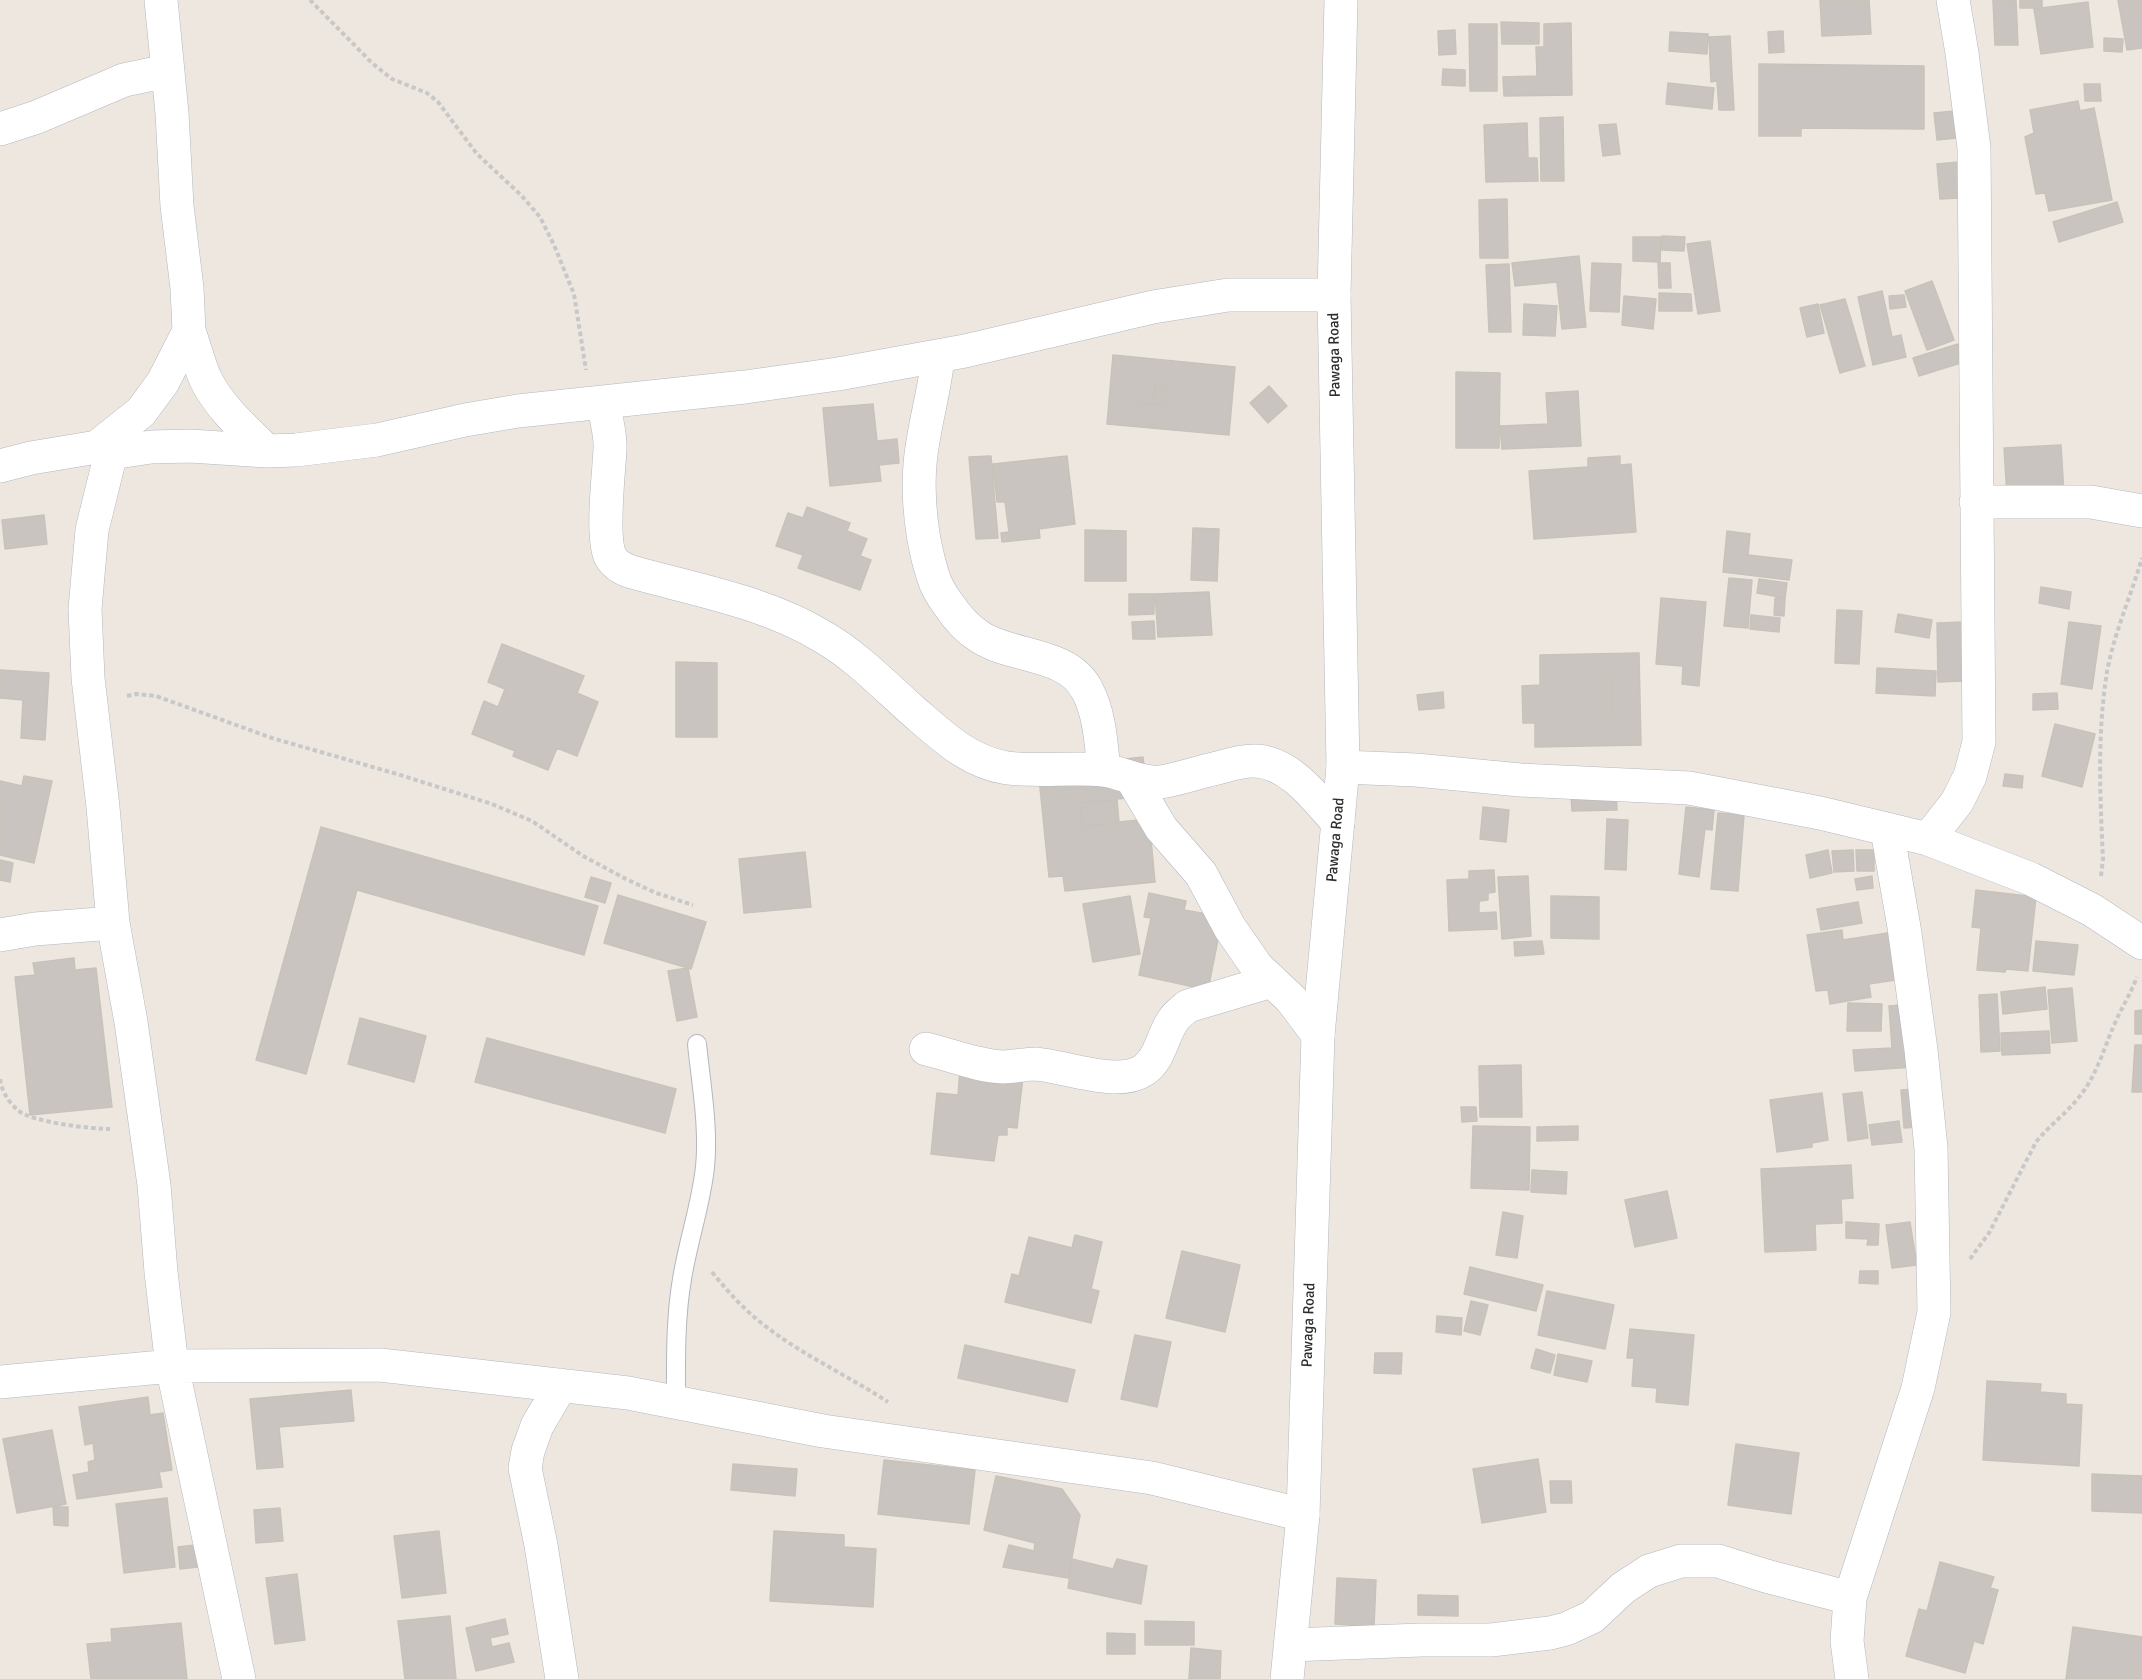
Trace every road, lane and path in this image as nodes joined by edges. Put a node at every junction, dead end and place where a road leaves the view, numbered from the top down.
1 (161, 0) edge
2 (310, 0) edge
3 (1341, 0) edge
4 (1953, 0) edge
5 (168, 71) junction
6 (0, 129) edge
7 (1334, 295) junction
8 (189, 331) junction
9 (938, 356) junction
10 (594, 403) junction
11 (104, 450) junction
12 (267, 451) junction
13 (0, 466) edge
14 (1976, 502) junction
15 (2142, 510) edge
16 (2142, 558) edge
17 (93, 723) junction
18 (1342, 767) junction
19 (1118, 774) junction
20 (1338, 824) junction
21 (1887, 830) junction
22 (1928, 839) junction
23 (693, 905) dead end
24 (2092, 910) junction
25 (113, 922) junction
26 (0, 934) edge
27 (2142, 943) edge
28 (2138, 975) dead end
29 (1272, 981) junction
30 (1318, 1035) junction
31 (697, 1044) dead end
32 (926, 1049) dead end
33 (0, 1079) edge
34 (146, 1125) junction
35 (689, 1244) junction
36 (1934, 1299) junction
37 (172, 1366) junction
38 (0, 1382) edge
39 (561, 1385) junction
40 (676, 1402) junction
41 (889, 1402) dead end
42 (1304, 1515) junction
43 (1850, 1598) junction
44 (1291, 1645) junction
45 (239, 1679) edge
46 (562, 1679) edge
47 (1287, 1679) edge
48 (1852, 1679) edge

1 - 5 street
2 - 10 path
3 - 7 street, Pawaga Road
4 - 14 street
5 - 6 street
5 - 8 street
7 - 9 street
7 - 18 street, Pawaga Road
8 - 11 street
8 - 12 street
9 - 10 street
9 - 19 street
10 - 12 street
10 - 19 street
11 - 12 street
11 - 13 street
11 - 17 street
14 - 15 street
14 - 22 street
16 - 24 path
17 - 23 path
17 - 25 street
18 - 20 street, Pawaga Road
18 - 21 street
19 - 20 street
19 - 29 street
20 - 30 street, Pawaga Road
21 - 22 street
21 - 36 street
22 - 24 street
24 - 27 street
25 - 26 street
25 - 34 street
28 - 36 path
29 - 30 street
29 - 32 street
30 - 42 street, Pawaga Road
31 - 35 lane
33 - 34 path
34 - 37 street
35 - 40 lane
35 - 41 path
36 - 43 street
37 - 38 street
37 - 39 street
37 - 45 street
39 - 40 street
39 - 46 street
40 - 42 street
42 - 44 street, Pawaga Road
43 - 44 street
43 - 48 street
44 - 47 street, Pawaga Road

